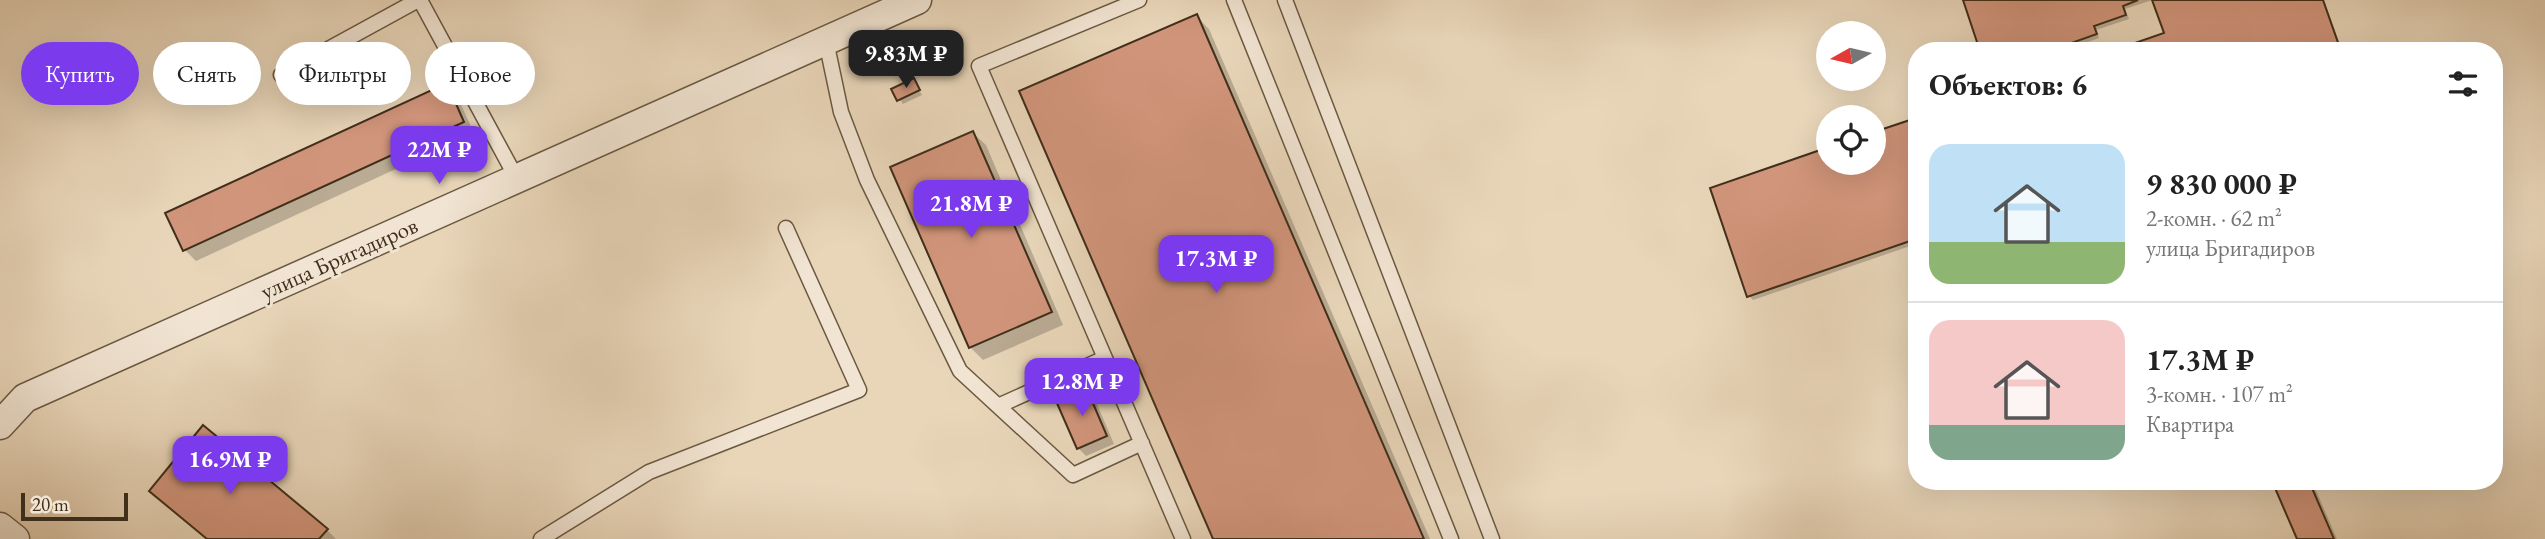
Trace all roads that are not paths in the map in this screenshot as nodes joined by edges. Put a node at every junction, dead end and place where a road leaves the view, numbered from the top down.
1 (419, 0) edge
2 (917, 0) edge
3 (1139, 0) edge
4 (1234, 0) edge
5 (1285, 0) edge
6 (826, 41) junction
7 (342, 42) edge
8 (517, 179) junction
9 (786, 228) dead end
10 (1105, 358) junction
11 (998, 405) junction
12 (0, 425) edge
13 (1142, 443) junction
14 (0, 527) edge
15 (15, 539) edge
16 (541, 539) edge
17 (1183, 539) edge
18 (1451, 539) edge
19 (1492, 539) edge

1 - 7 lane
1 - 8 lane
2 - 6 street, улица Бригадиров
3 - 10 lane
4 - 18 lane
5 - 19 lane
6 - 8 street, улица Бригадиров
6 - 11 lane
8 - 12 street, улица Бригадиров
9 - 16 lane
10 - 11 lane
10 - 13 lane
11 - 13 lane
13 - 17 lane
14 - 15 street

